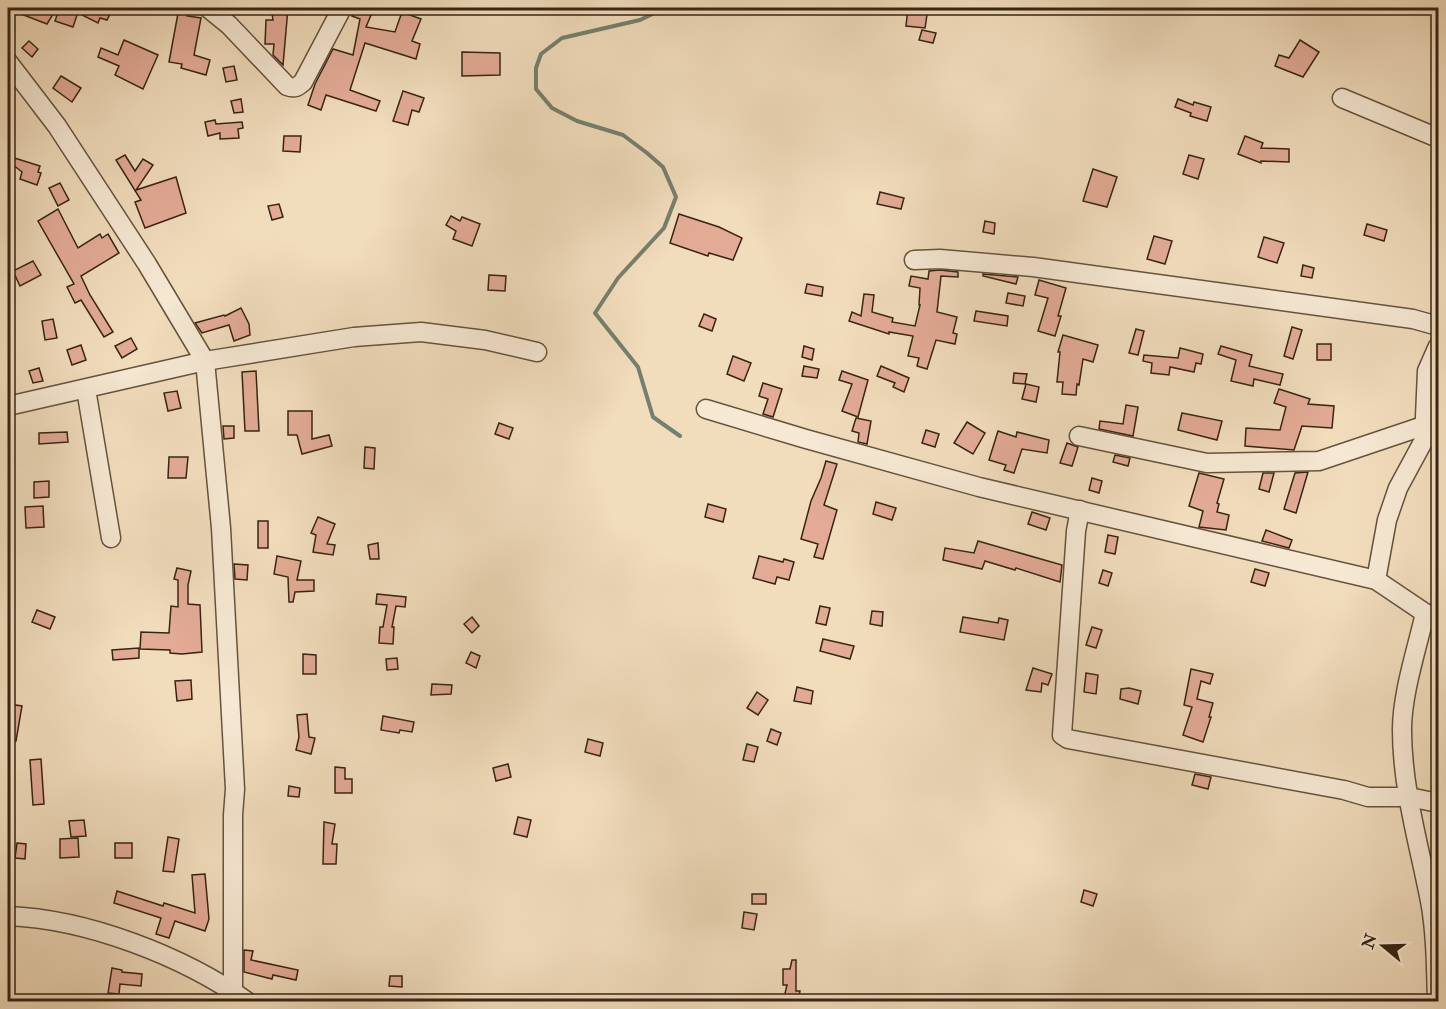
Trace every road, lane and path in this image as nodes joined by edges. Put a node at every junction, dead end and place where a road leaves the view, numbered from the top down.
1 (208, 8) edge
2 (342, 8) edge
3 (8, 62) edge
4 (1342, 98) dead end
5 (1438, 138) edge
6 (914, 260) dead end
7 (1438, 326) edge
8 (1438, 346) edge
9 (537, 352) dead end
10 (205, 361) junction
11 (86, 389) junction
12 (8, 406) edge
13 (706, 409) dead end
14 (1426, 425) junction
15 (1079, 436) dead end
16 (1080, 510) junction
17 (111, 537) dead end
18 (1376, 580) junction
19 (1432, 616) edge
20 (1409, 797) junction
21 (1438, 803) edge
22 (8, 916) edge
23 (240, 996) edge
24 (1437, 1002) edge

1 - 2 street
3 - 10 street
4 - 5 street
6 - 7 street
8 - 14 street
9 - 10 street
10 - 11 street
10 - 23 street
11 - 12 street
11 - 17 street
13 - 16 street
14 - 15 street
14 - 18 street
16 - 18 street
16 - 20 street
18 - 19 street
19 - 20 street
20 - 21 street
20 - 24 street
22 - 23 street

